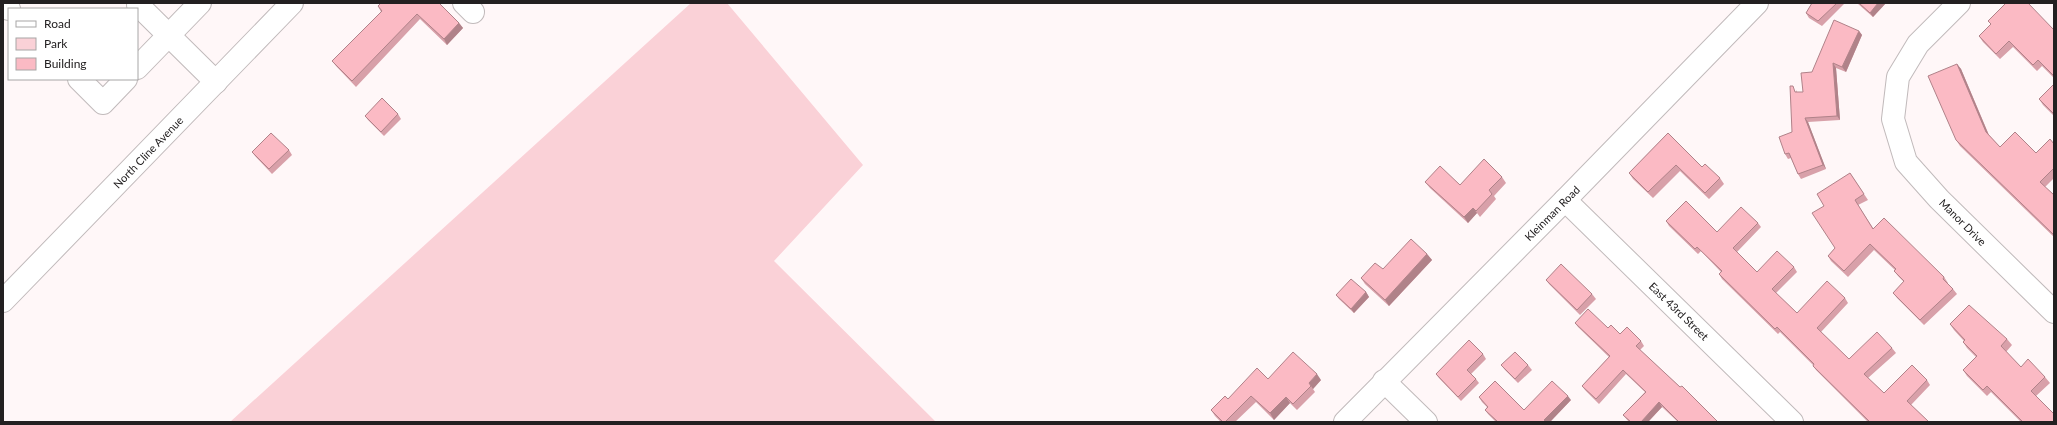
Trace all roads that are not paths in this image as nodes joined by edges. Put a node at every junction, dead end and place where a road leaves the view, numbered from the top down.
1 (200, 3) edge
2 (292, 3) edge
3 (1756, 3) edge
4 (1959, 3) edge
5 (137, 6) edge
6 (169, 35) junction
7 (138, 67) edge
8 (80, 80) edge
9 (125, 80) edge
10 (216, 82) junction
11 (1566, 200) junction
12 (3, 301) edge
13 (2054, 312) edge
14 (1384, 381) junction
15 (1345, 422) edge
16 (1426, 422) edge
17 (1792, 422) edge

1 - 6 street
2 - 10 street, North Cline Avenue
3 - 11 street, Kleinman Road
4 - 13 street, Manor Drive
5 - 6 street
6 - 7 street
6 - 10 street
8 - 9 street
10 - 12 street, North Cline Avenue
11 - 14 street, Kleinman Road
11 - 17 street, East 43rd Street
14 - 15 street, Kleinman Road
14 - 16 street

